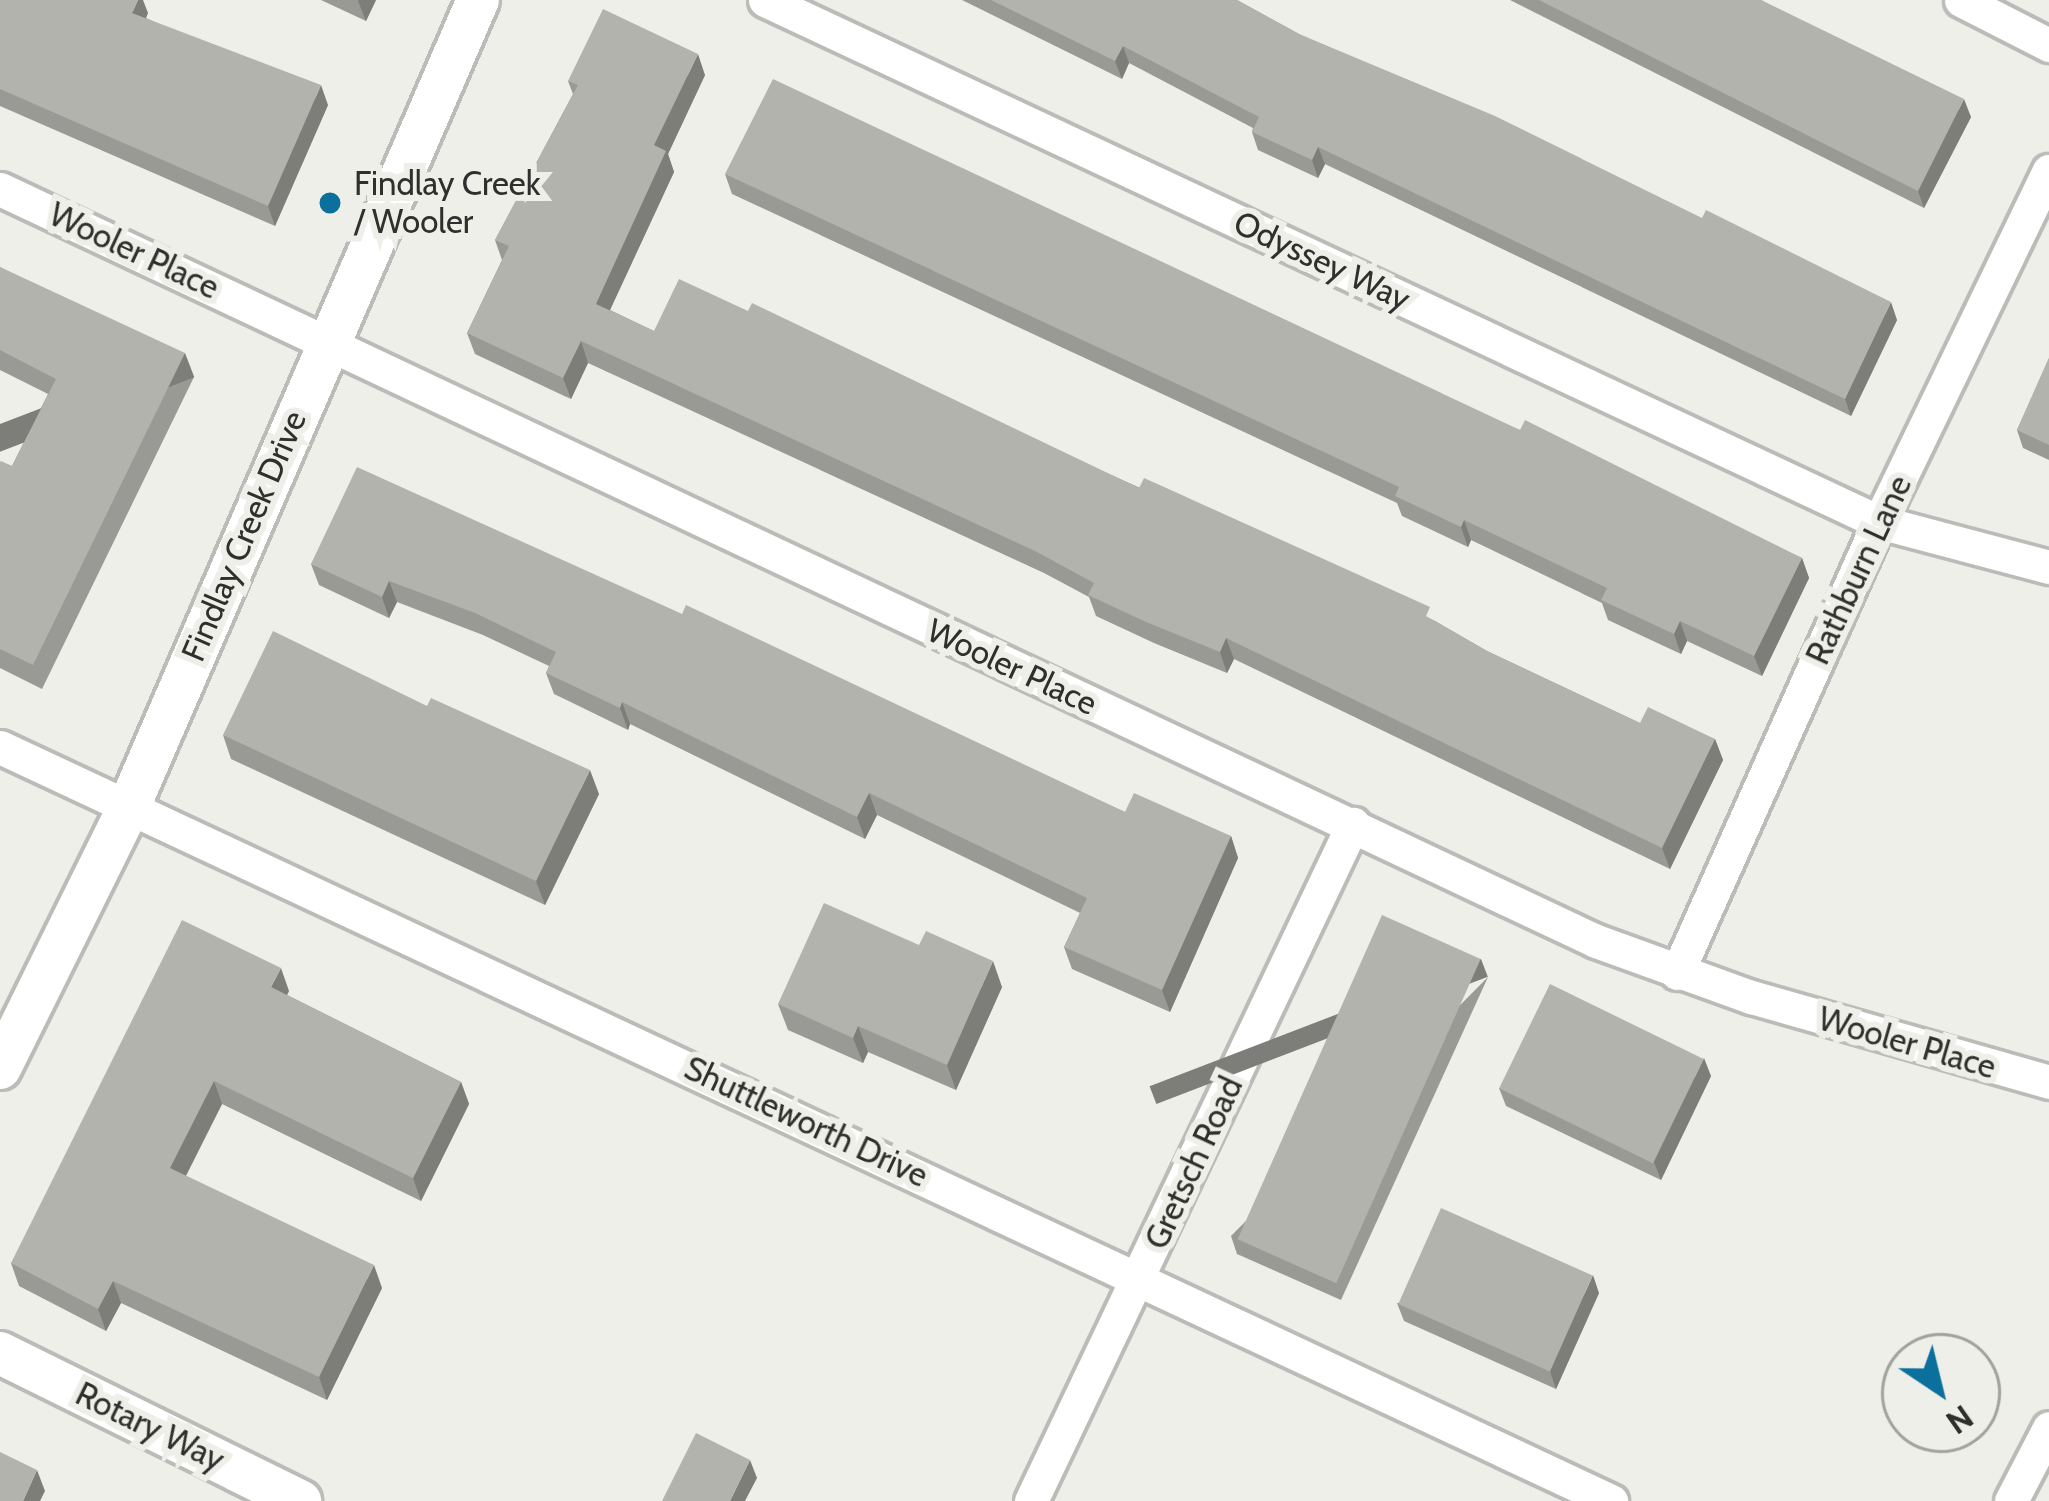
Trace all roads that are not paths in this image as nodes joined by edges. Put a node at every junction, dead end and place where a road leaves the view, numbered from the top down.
1 (478, 0) edge
2 (765, 0) edge
3 (1961, 0) edge
4 (2049, 45) edge
5 (2049, 171) edge
6 (0, 189) edge
7 (325, 346) junction
8 (1879, 523) junction
9 (2049, 567) edge
10 (0, 747) edge
11 (128, 809) junction
12 (1353, 824) junction
13 (1677, 974) junction
14 (0, 1068) edge
15 (2049, 1082) edge
16 (1139, 1278) junction
17 (0, 1353) edge
18 (2049, 1428) edge
19 (300, 1501) edge
20 (1031, 1501) edge
21 (1611, 1501) edge
22 (2012, 1501) edge

1 - 7 street, Findlay Creek Drive
2 - 8 street, Odyssey Way
3 - 4 street
5 - 8 street, Rathburn Lane
6 - 7 street, Wooler Place
7 - 11 street, Findlay Creek Drive
7 - 12 street, Wooler Place
8 - 9 street, Odyssey Way
8 - 13 street, Rathburn Lane
10 - 11 street, Shuttleworth Drive
11 - 14 street, Findlay Creek Drive
11 - 16 street, Shuttleworth Drive
12 - 13 street, Wooler Place
12 - 16 street, Gretsch Road
13 - 15 street, Wooler Place
16 - 20 street, Gretsch Road
16 - 21 street, Shuttleworth Drive
17 - 19 street, Rotary Way
18 - 22 street

